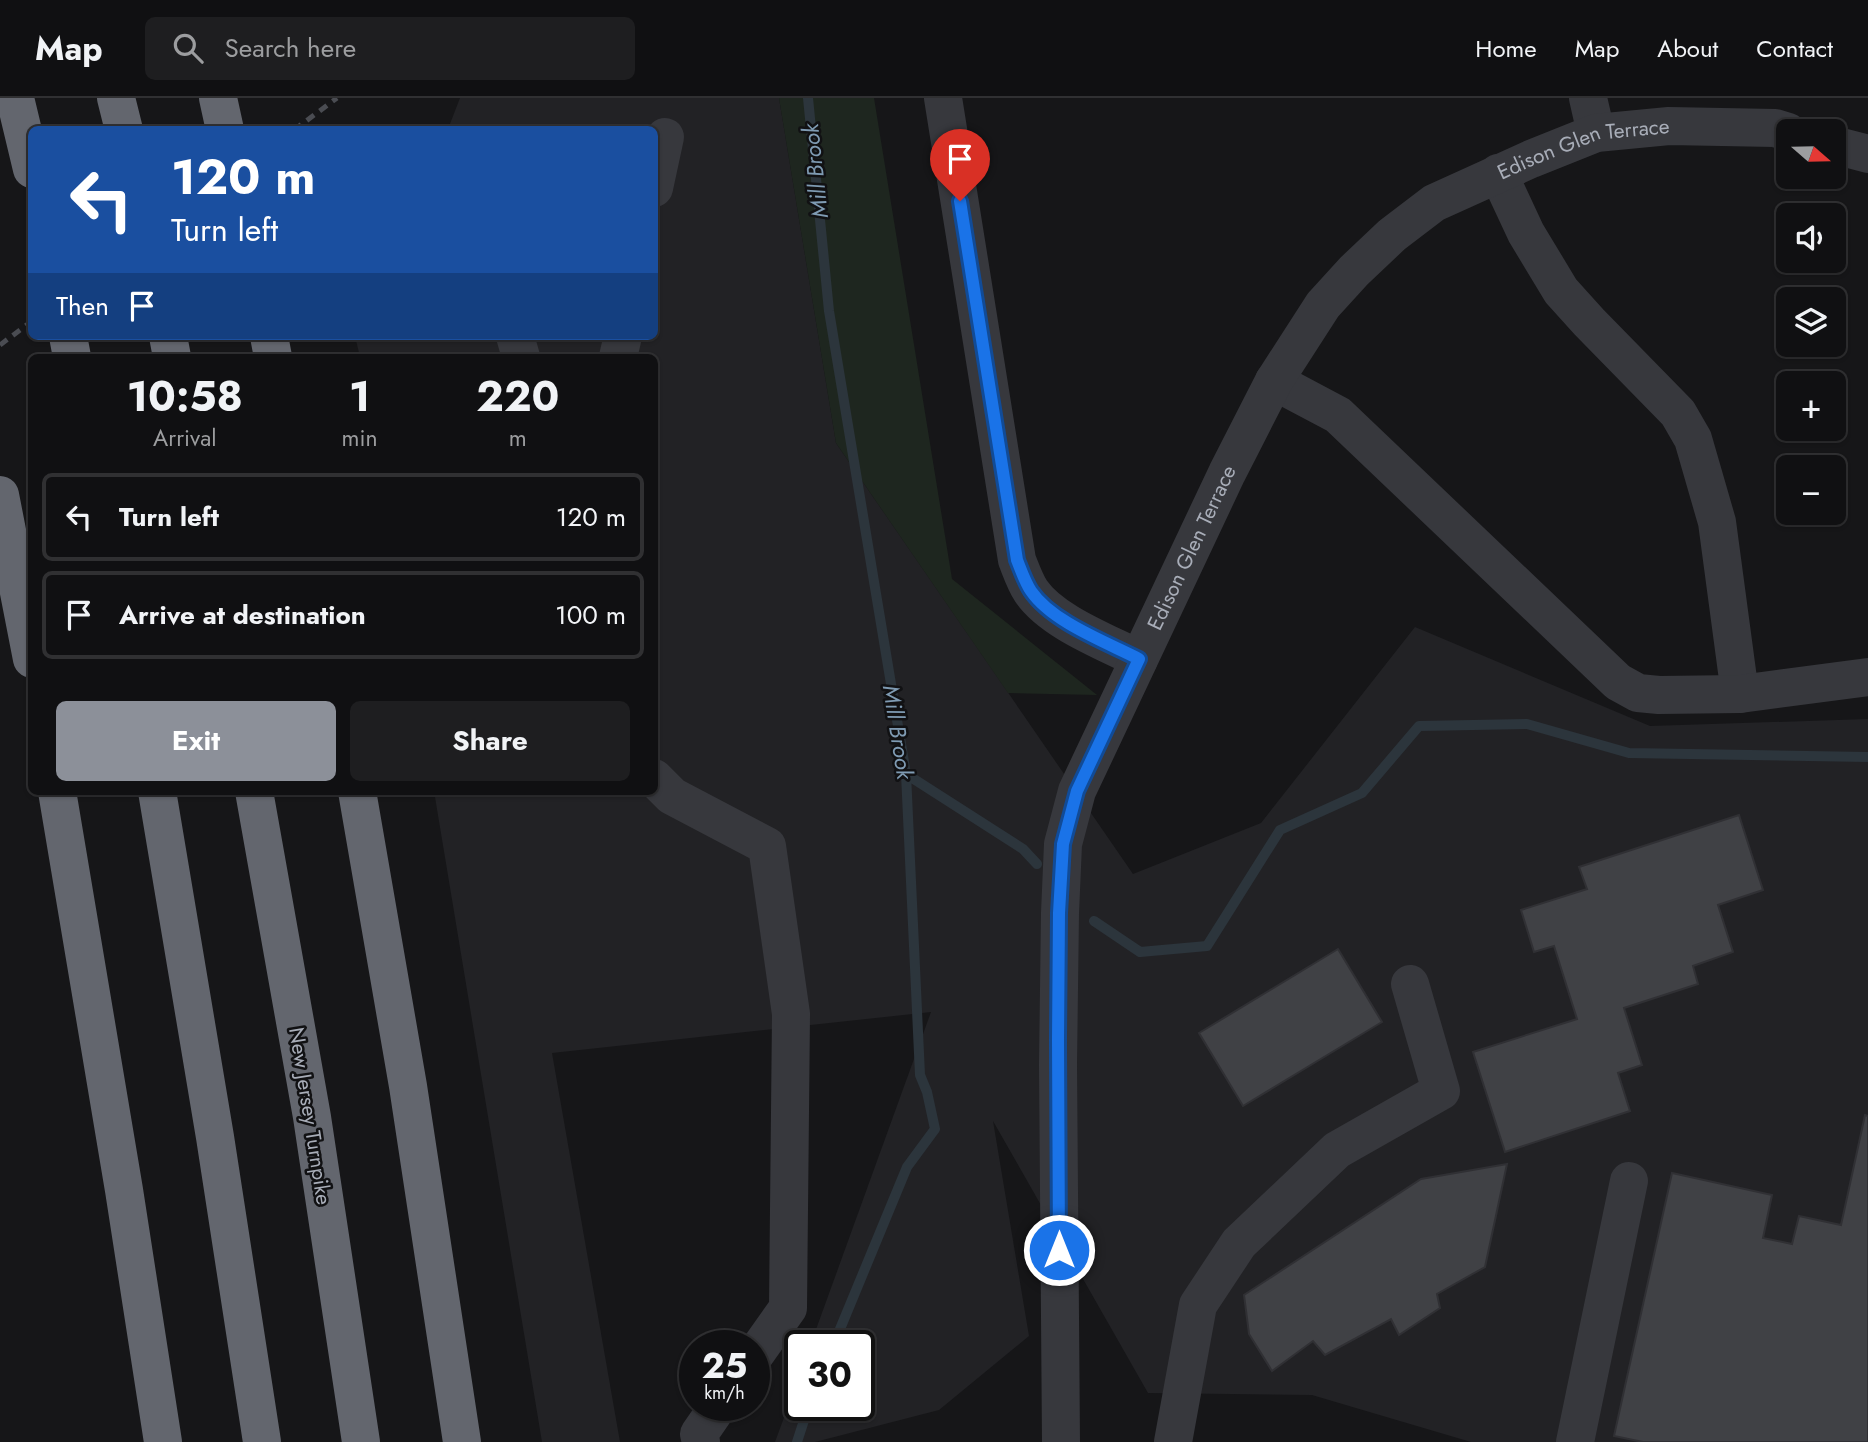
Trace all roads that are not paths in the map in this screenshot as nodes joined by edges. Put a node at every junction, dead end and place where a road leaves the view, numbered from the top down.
1 (15, 98) edge
2 (116, 98) edge
3 (218, 98) edge
4 (943, 98) edge
5 (1592, 116) edge
6 (1776, 119) edge
7 (123, 126) edge
8 (224, 126) edge
9 (665, 137) dead end
10 (1846, 148) edge
11 (28, 152) edge
12 (1868, 154) edge
13 (658, 169) edge
14 (1498, 173) junction
15 (1275, 381) junction
16 (0, 495) edge
17 (28, 638) edge
18 (1139, 659) junction
19 (1868, 677) edge
20 (1740, 694) junction
21 (658, 782) edge
22 (58, 795) edge
23 (158, 795) edge
24 (255, 795) edge
25 (358, 795) edge
26 (1410, 984) dead end
27 (1629, 1181) dead end
28 (770, 1333) edge
29 (708, 1421) edge
30 (163, 1442) edge
31 (262, 1442) edge
32 (361, 1442) edge
33 (462, 1442) edge
34 (701, 1442) edge
35 (1061, 1442) edge
36 (1173, 1442) edge
37 (1575, 1442) edge

1 - 11 highway
2 - 7 highway
3 - 8 highway
4 - 18 street
5 - 6 street, Edison Glen Terrace
5 - 14 street, Edison Glen Terrace
9 - 13 street
10 - 12 street
14 - 15 street, Edison Glen Terrace
14 - 20 street
15 - 18 street, Edison Glen Terrace
15 - 20 street
16 - 17 highway
18 - 35 street, Edison Glen Terrace
19 - 20 street
21 - 28 street
22 - 30 highway
23 - 31 highway
24 - 32 highway, New Jersey Turnpike
25 - 33 highway
26 - 36 street
27 - 37 street
29 - 34 street

